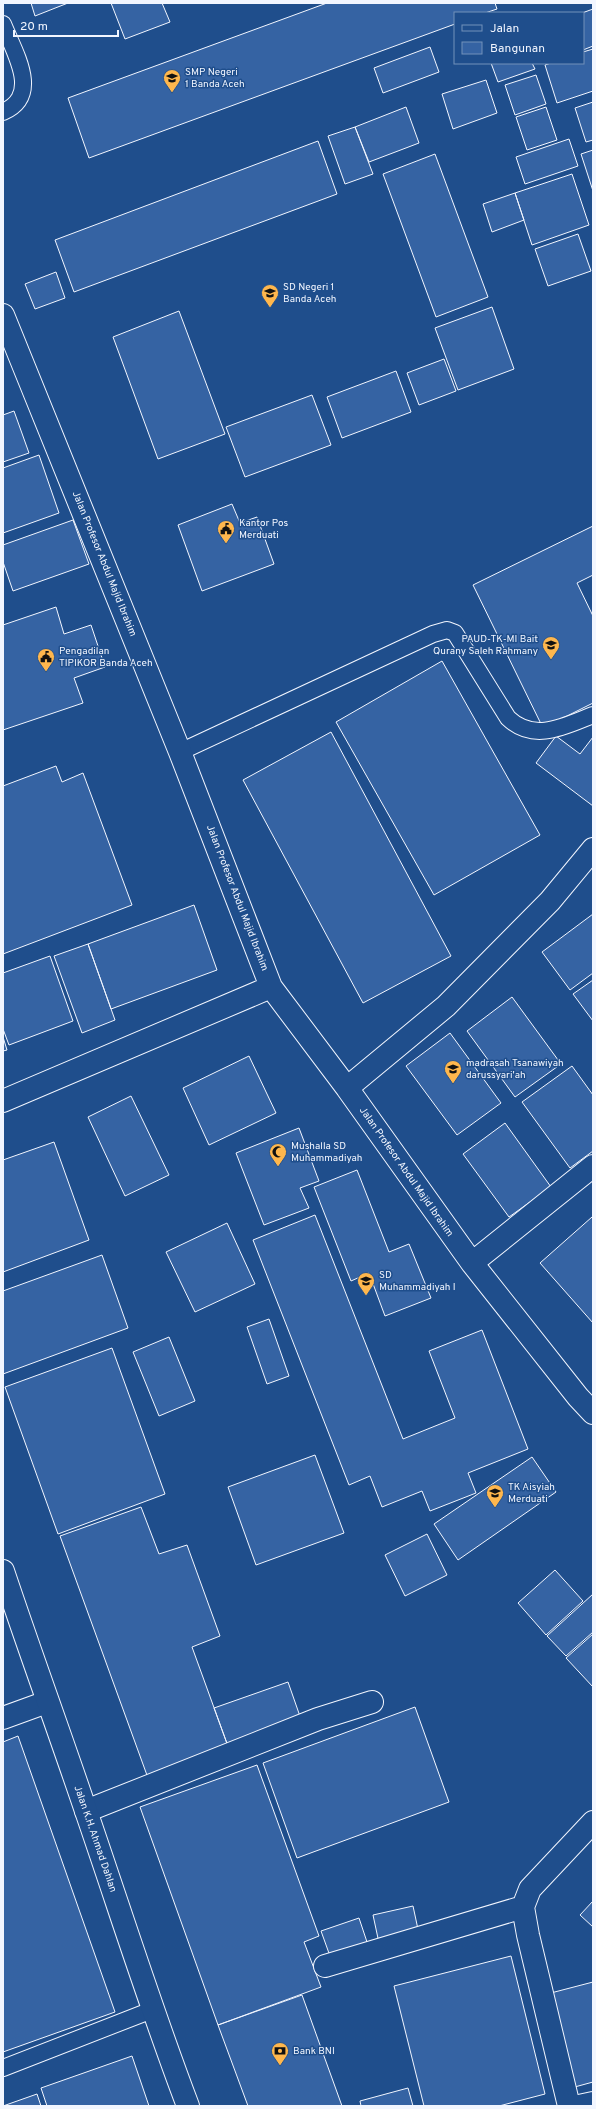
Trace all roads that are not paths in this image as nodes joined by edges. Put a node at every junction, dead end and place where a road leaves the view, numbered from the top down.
1 (3, 24) edge
2 (3, 112) edge
3 (3, 315) edge
4 (593, 714) edge
5 (180, 752) junction
6 (593, 849) edge
7 (271, 987) junction
8 (347, 1088) junction
9 (3, 1101) edge
10 (593, 1166) edge
11 (472, 1263) junction
12 (593, 1413) edge
13 (3, 1571) edge
14 (47, 1702) junction
15 (372, 1702) dead end
16 (3, 1718) edge
17 (86, 1811) junction
18 (593, 1822) edge
19 (523, 1907) junction
20 (325, 1966) dead end
21 (152, 2010) junction
22 (3, 2068) edge
23 (593, 2104) edge
24 (188, 2106) edge
25 (569, 2106) edge
26 (579, 2106) edge

1 - 2 lane
3 - 5 street, Jalan Profesor Abdul Majid Ibrahim
4 - 5 lane
5 - 7 street, Jalan Profesor Abdul Majid Ibrahim
6 - 8 street
7 - 8 street, Jalan Profesor Abdul Majid Ibrahim
7 - 9 street
8 - 11 street, Jalan Profesor Abdul Majid Ibrahim
10 - 11 street
11 - 12 street, Jalan Profesor Abdul Majid Ibrahim
13 - 14 street, Jalan K.H. Ahmad Dahlan
14 - 16 street
14 - 17 street, Jalan K.H. Ahmad Dahlan
15 - 17 street
17 - 21 street, Jalan K.H. Ahmad Dahlan
18 - 19 street
19 - 20 street
19 - 25 street
21 - 22 lane
21 - 24 street, Jalan K.H. Ahmad Dahlan
23 - 26 street

